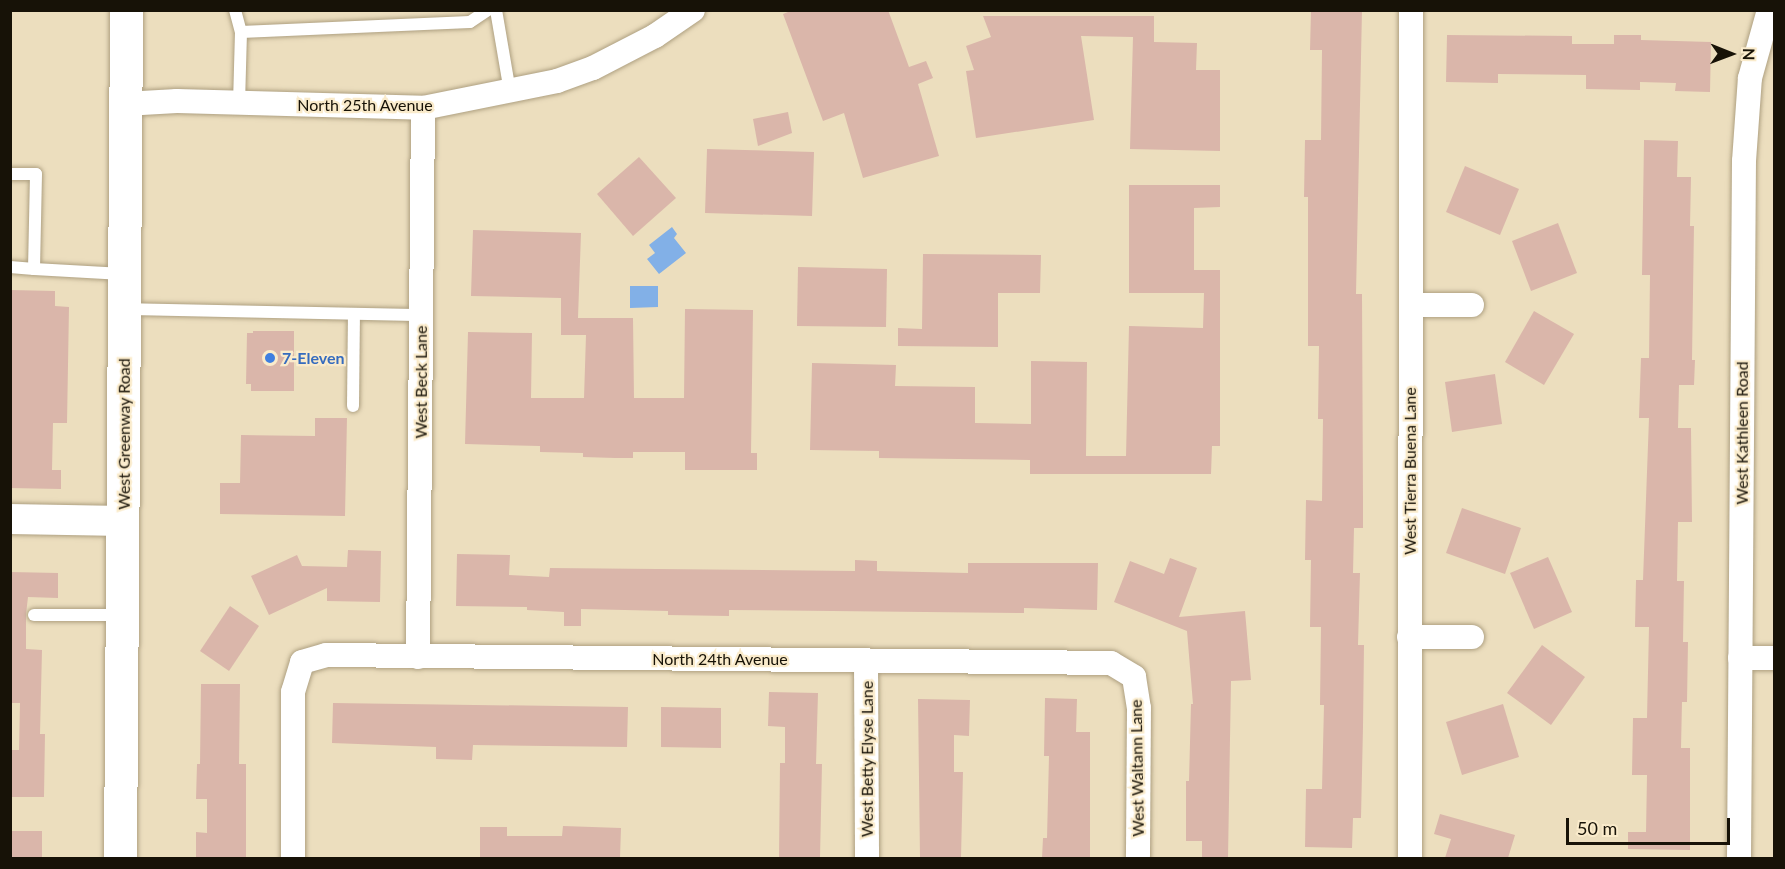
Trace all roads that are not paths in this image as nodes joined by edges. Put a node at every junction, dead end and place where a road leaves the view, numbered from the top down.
1 (126, 10) edge
2 (235, 10) edge
3 (488, 10) edge
4 (496, 10) edge
5 (693, 10) edge
6 (1412, 10) edge
7 (1770, 10) edge
8 (1774, 12) edge
9 (241, 33) junction
10 (510, 92) junction
11 (124, 104) junction
12 (238, 104) junction
13 (423, 108) junction
14 (10, 174) edge
15 (10, 267) edge
16 (34, 269) junction
17 (124, 274) junction
18 (1412, 305) junction
19 (1472, 305) dead end
20 (124, 309) junction
21 (354, 314) junction
22 (421, 315) junction
23 (353, 406) dead end
24 (10, 519) edge
25 (123, 521) junction
26 (34, 615) dead end
27 (123, 615) junction
28 (1409, 637) junction
29 (1472, 637) dead end
30 (418, 657) junction
31 (1740, 658) junction
32 (1774, 658) edge
33 (866, 660) junction
34 (1134, 677) joint
35 (120, 858) edge
36 (293, 858) edge
37 (867, 858) edge
38 (1138, 858) edge
39 (1410, 858) edge
40 (1739, 858) edge

1 - 11 main road, West Greenway Road
2 - 9 lane
3 - 9 lane
4 - 10 lane
5 - 10 street, North 25th Avenue
6 - 18 street, West Tierra Buena Lane
7 - 8 street
7 - 31 street, West Kathleen Road
9 - 12 lane
10 - 13 street, North 25th Avenue
11 - 12 street, North 25th Avenue
11 - 17 main road, West Greenway Road
12 - 13 street, North 25th Avenue
13 - 22 street, West Beck Lane
14 - 16 lane
15 - 16 lane
16 - 17 lane
17 - 20 main road, West Greenway Road
18 - 19 street
18 - 28 street, West Tierra Buena Lane
20 - 21 lane
20 - 25 main road, West Greenway Road
21 - 22 lane
21 - 23 lane
22 - 30 street, West Beck Lane
24 - 25 street
25 - 27 main road, West Greenway Road
26 - 27 lane
27 - 35 main road, West Greenway Road
28 - 29 street
28 - 39 street, West Tierra Buena Lane
30 - 33 street, North 24th Avenue
30 - 36 street, North 24th Avenue
31 - 32 street
31 - 40 street, West Kathleen Road
33 - 34 street, North 24th Avenue
33 - 37 street, West Betty Elyse Lane
34 - 38 street, West Waltann Lane

